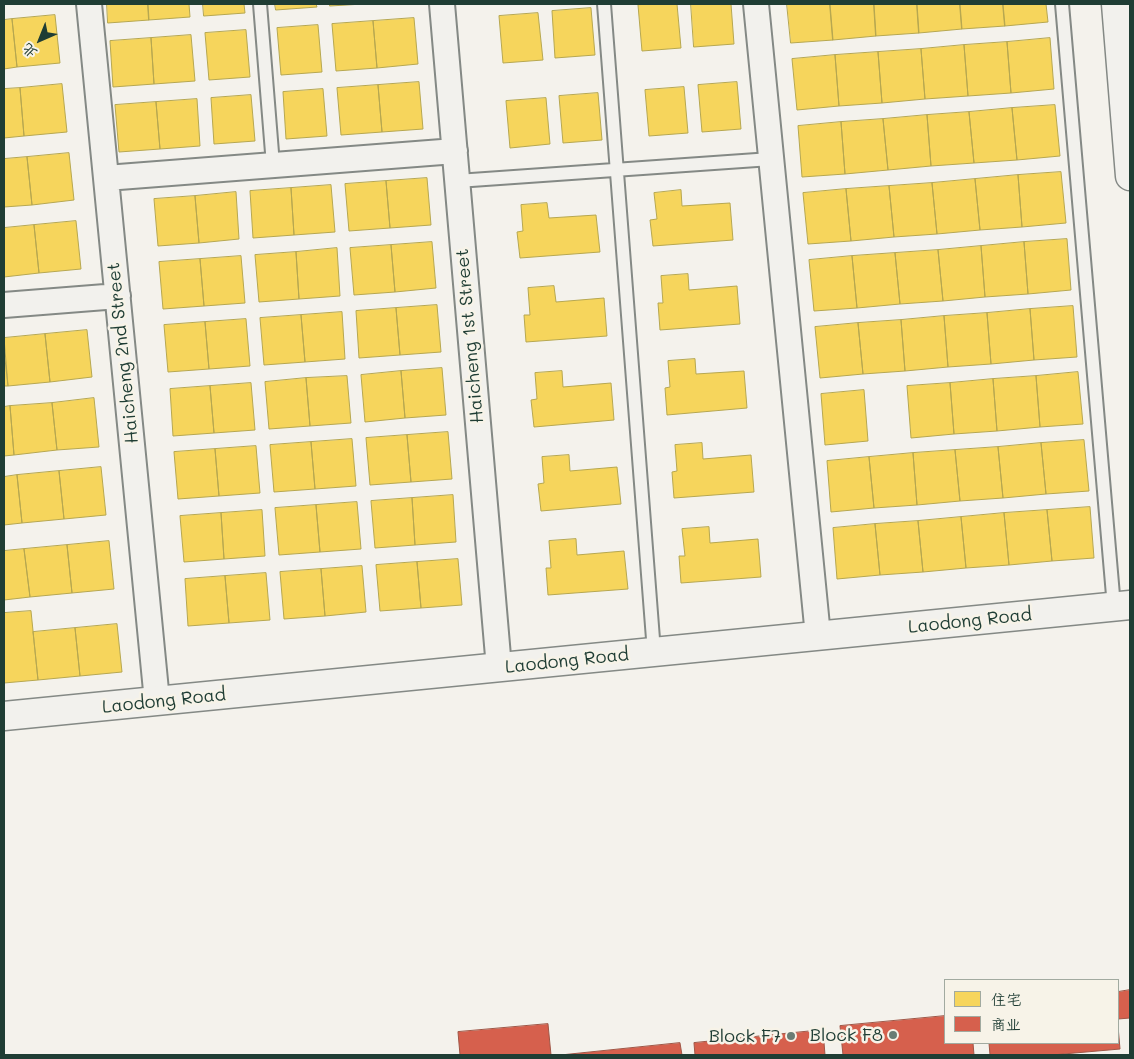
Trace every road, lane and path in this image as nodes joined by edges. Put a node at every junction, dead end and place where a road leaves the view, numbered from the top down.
1 (89, 4) edge
2 (260, 4) edge
3 (442, 4) edge
4 (604, 4) edge
5 (756, 4) edge
6 (1062, 4) edge
7 (1116, 4) edge
8 (455, 152) junction
9 (771, 159) junction
10 (272, 165) junction
11 (617, 170) junction
12 (1130, 176) edge
13 (106, 178) junction
14 (457, 181) junction
15 (118, 296) junction
16 (4, 305) edge
17 (1122, 606) edge
18 (818, 636) junction
19 (654, 652) junction
20 (498, 668) junction
21 (157, 701) junction
22 (4, 716) edge

1 - 13 street, Haicheng 2nd Street
2 - 10 lane
3 - 8 street, Haicheng 1st Street
4 - 11 lane
5 - 9 street
6 - 17 lane
7 - 12 street
8 - 10 street
8 - 14 street, Haicheng 1st Street
9 - 11 lane
9 - 18 street
10 - 13 street
11 - 14 lane
11 - 19 lane
13 - 15 street, Haicheng 2nd Street
14 - 20 street, Haicheng 1st Street
15 - 16 street
15 - 21 street, Haicheng 2nd Street
17 - 18 street, Laodong Road
18 - 19 street, Laodong Road
19 - 20 street, Laodong Road
20 - 21 street, Laodong Road
21 - 22 street, Laodong Road

